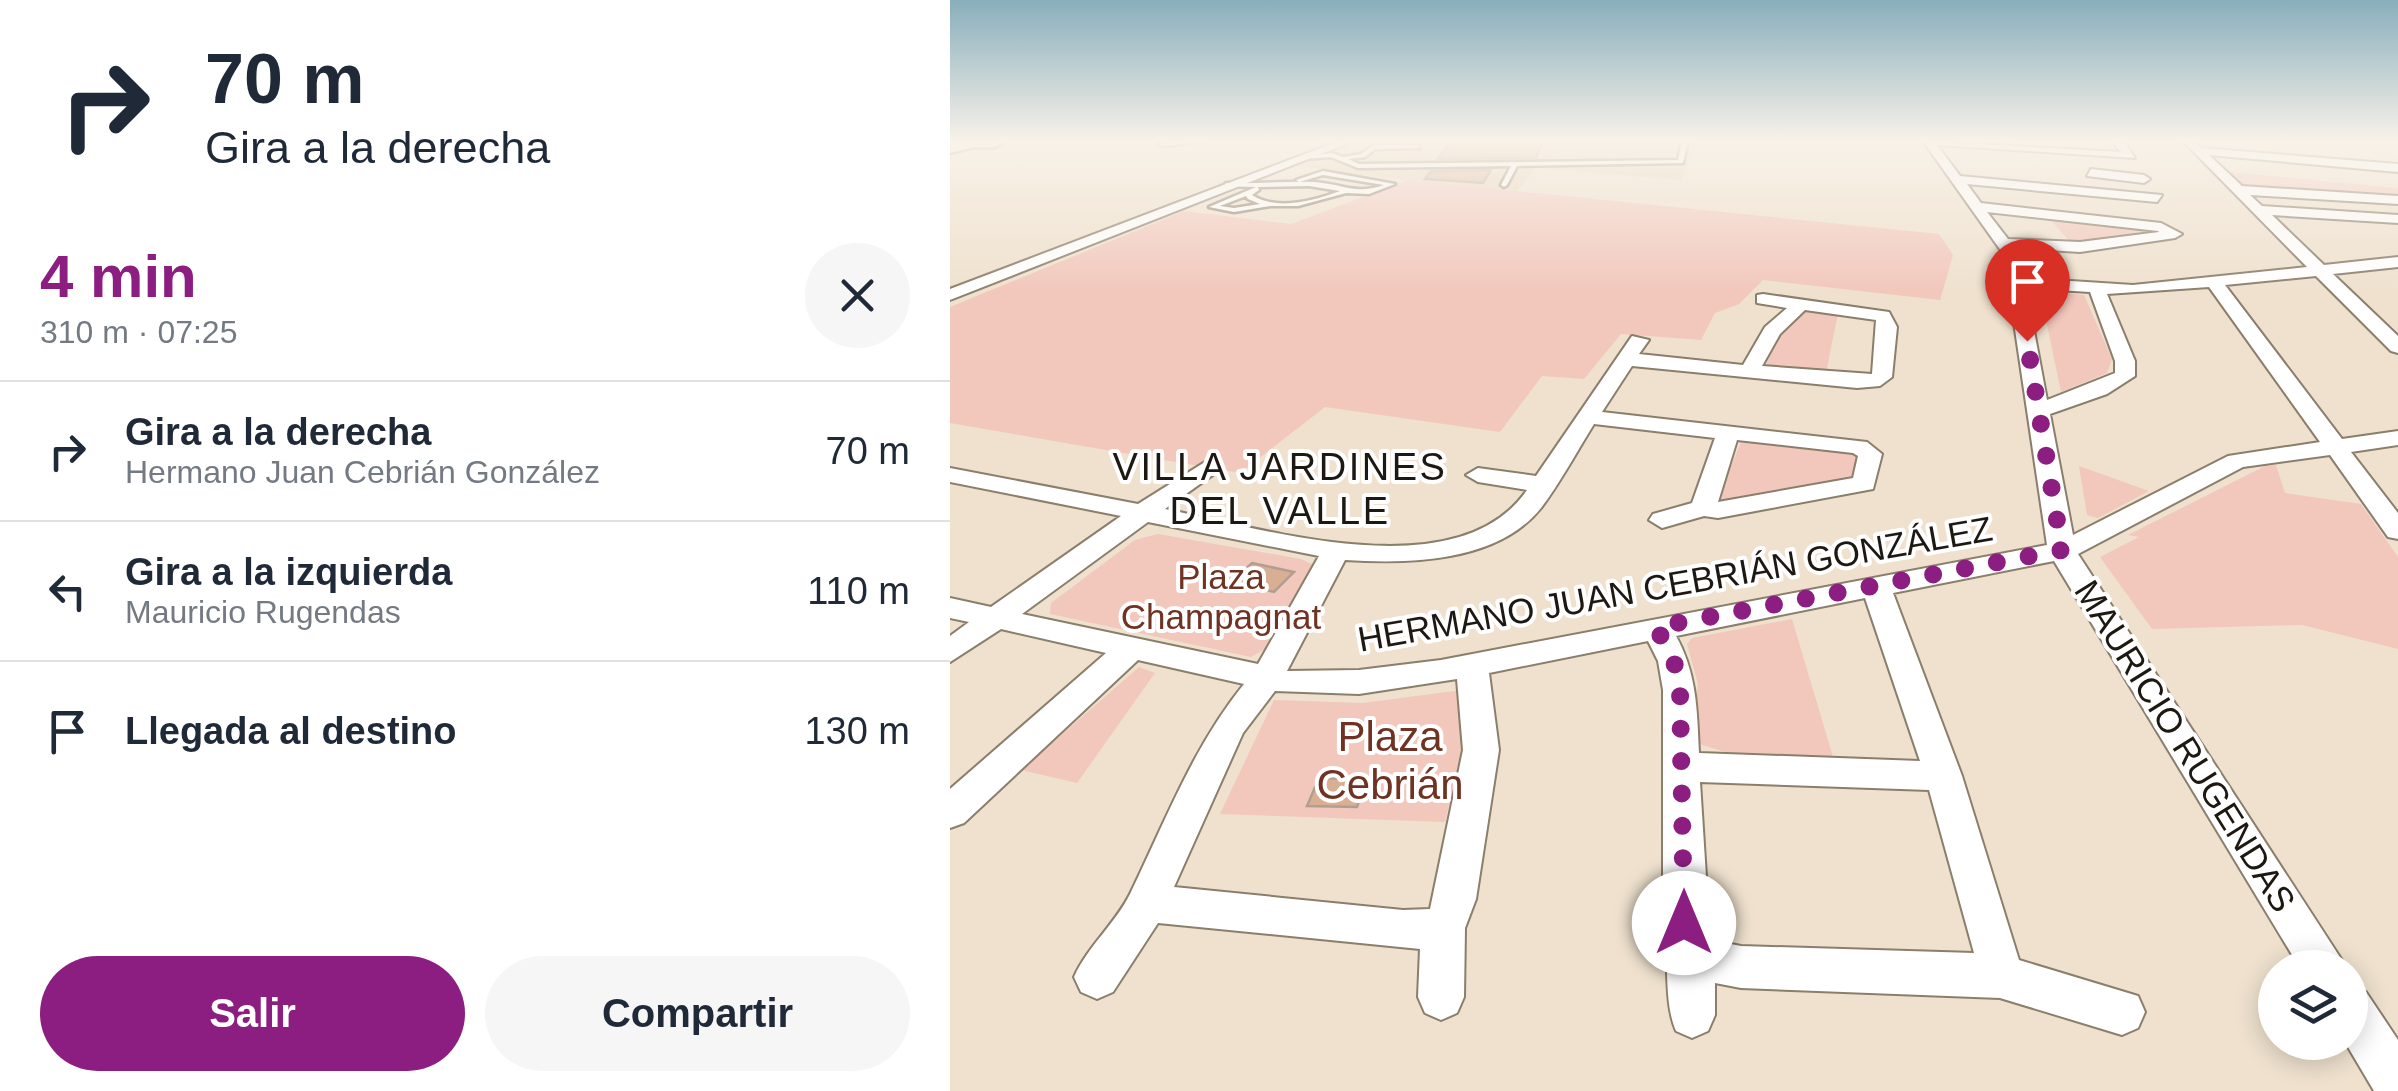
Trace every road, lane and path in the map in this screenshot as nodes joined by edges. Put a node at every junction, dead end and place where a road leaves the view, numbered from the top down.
1 (1209, 192) edge
2 (1250, 192) edge
3 (1254, 192) edge
4 (1342, 192) edge
5 (1368, 192) edge
6 (1969, 192) edge
7 (2070, 192) edge
8 (2157, 192) edge
9 (2240, 192) edge
10 (2269, 192) edge
11 (2398, 200) edge
12 (1268, 204) junction
13 (1323, 205) dead end
14 (1980, 207) junction
15 (2257, 210) junction
16 (2398, 222) edge
17 (2280, 233) junction
18 (2004, 243) junction
19 (2398, 262) edge
20 (2319, 269) junction
21 (2214, 281) junction
22 (2019, 283) junction
23 (2097, 289) junction
24 (950, 296) edge
25 (1763, 299) dead end
26 (1801, 304) junction
27 (2398, 347) edge
28 (1749, 371) junction
29 (2036, 412) junction
30 (1589, 418) junction
31 (1728, 432) junction
32 (2398, 438) edge
33 (2336, 446) junction
34 (1206, 469) dead end
35 (950, 475) edge
36 (1478, 475) dead end
37 (1545, 484) junction
38 (1702, 508) junction
39 (1143, 513) junction
40 (1662, 520) dead end
41 (2398, 531) edge
42 (2062, 550) junction
43 (1336, 551) junction
44 (1876, 587) junction
45 (950, 608) edge
46 (997, 617) junction
47 (1656, 627) junction
48 (1131, 649) junction
49 (950, 651) edge
50 (1472, 665) junction
51 (1267, 678) junction
52 (1683, 767) junction
53 (1944, 776) junction
54 (950, 812) edge
55 (1148, 904) junction
56 (1443, 928) junction
57 (2313, 950) edge
58 (1692, 957) junction
59 (2000, 976) junction
60 (1097, 977) dead end
61 (1441, 997) dead end
62 (2122, 1012) dead end
63 (1692, 1016) dead end
64 (2368, 1036) edge
65 (2398, 1084) edge

1 - 24 street
2 - 12 lane
3 - 12 lane
4 - 12 lane
5 - 13 lane
6 - 14 street, MAURICIO RUGENDAS
7 - 8 street
9 - 15 street
10 - 11 street
14 - 18 street, MAURICIO RUGENDAS
14 - 18 street
15 - 16 street
15 - 17 street
16 - 17 street
17 - 20 street
18 - 22 street, MAURICIO RUGENDAS
19 - 20 street
20 - 21 street
20 - 27 street
21 - 23 street
21 - 33 street
22 - 23 street
22 - 29 street, MAURICIO RUGENDAS
23 - 29 street
25 - 26 street
26 - 28 street
26 - 28 street
28 - 30 street
29 - 42 street, MAURICIO RUGENDAS
30 - 31 street
30 - 37 street
31 - 38 street
31 - 38 street
32 - 33 street, HERMANO JUAN CEBRIÁN GONZÁLEZ
33 - 41 street
33 - 42 street, HERMANO JUAN CEBRIÁN GONZÁLEZ
34 - 39 street
35 - 39 street
36 - 37 street
37 - 43 street
38 - 40 street
39 - 43 street
39 - 46 street
42 - 44 street, HERMANO JUAN CEBRIÁN GONZÁLEZ
42 - 57 street, MAURICIO RUGENDAS
43 - 51 street
44 - 47 street, HERMANO JUAN CEBRIÁN GONZÁLEZ
44 - 53 street
45 - 46 street, HERMANO JUAN CEBRIÁN GONZÁLEZ
46 - 48 street, HERMANO JUAN CEBRIÁN GONZÁLEZ
46 - 49 street
47 - 50 street, HERMANO JUAN CEBRIÁN GONZÁLEZ
47 - 52 street
48 - 51 street, HERMANO JUAN CEBRIÁN GONZÁLEZ
48 - 54 street
50 - 51 street, HERMANO JUAN CEBRIÁN GONZÁLEZ
50 - 56 street
51 - 55 street
52 - 53 street
52 - 58 street
53 - 59 street
55 - 56 street
55 - 60 street
56 - 61 street
58 - 59 street
58 - 63 street
59 - 62 street
64 - 65 street

